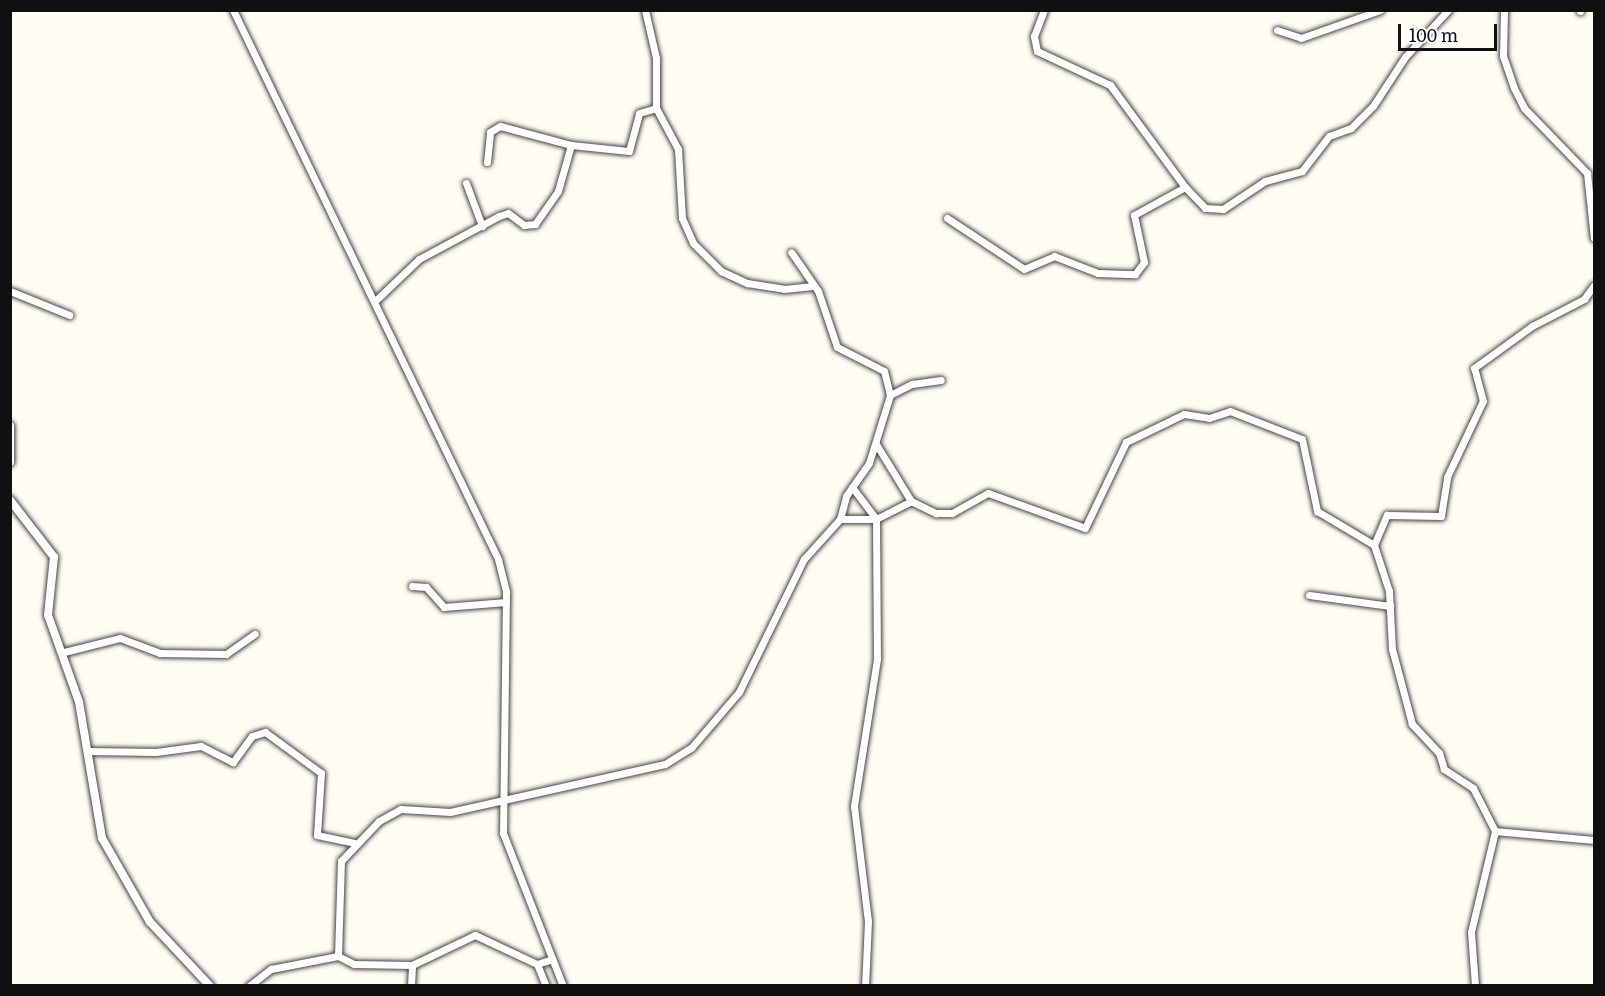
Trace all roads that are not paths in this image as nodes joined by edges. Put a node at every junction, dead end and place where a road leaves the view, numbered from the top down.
1 (233, 10) edge
2 (645, 10) edge
3 (1044, 10) edge
4 (1380, 10) edge
5 (1448, 10) edge
6 (1504, 10) edge
7 (1277, 30) dead end
8 (656, 108) junction
9 (571, 145) junction
10 (487, 162) dead end
11 (466, 183) dead end
12 (1185, 187) junction
13 (947, 218) dead end
14 (482, 226) junction
15 (1594, 238) edge
16 (791, 252) dead end
17 (1594, 285) edge
18 (813, 286) junction
19 (10, 291) edge
20 (375, 301) junction
21 (69, 315) dead end
22 (941, 380) dead end
23 (890, 395) junction
24 (10, 426) edge
25 (876, 444) junction
26 (10, 462) edge
27 (852, 487) junction
28 (10, 500) edge
29 (911, 501) junction
30 (840, 519) junction
31 (876, 519) junction
32 (1374, 544) junction
33 (412, 586) dead end
34 (1309, 595) dead end
35 (506, 602) junction
36 (1390, 606) junction
37 (255, 634) dead end
38 (64, 652) junction
39 (87, 751) junction
40 (502, 801) junction
41 (1495, 831) junction
42 (1594, 840) edge
43 (354, 843) junction
44 (338, 956) junction
45 (552, 959) junction
46 (537, 964) junction
47 (412, 965) junction
48 (210, 986) edge
49 (249, 986) edge
50 (411, 986) edge
51 (546, 986) edge
52 (563, 986) edge
53 (864, 986) edge
54 (1475, 986) edge

1 - 20 street
2 - 8 street
3 - 12 street
4 - 7 street
5 - 12 street
6 - 15 street
8 - 9 street
8 - 18 street
9 - 10 street
9 - 14 street
11 - 14 street
12 - 13 street
14 - 20 street
16 - 18 street
17 - 32 street
18 - 23 street
19 - 21 street
20 - 35 street
22 - 23 street
23 - 25 street
24 - 26 street
25 - 27 street
25 - 29 street
27 - 30 street
27 - 31 street
28 - 38 street
29 - 31 street
29 - 32 street
30 - 31 street
30 - 40 street
31 - 53 street
32 - 36 street
33 - 35 street
34 - 36 street
35 - 40 street
36 - 41 street
37 - 38 street
38 - 39 street
39 - 43 street
39 - 48 street
40 - 43 street
40 - 45 street
41 - 42 street
41 - 54 street
43 - 44 street
44 - 47 street
44 - 49 street
45 - 46 street
45 - 52 street
46 - 47 street
46 - 51 street
47 - 50 street

